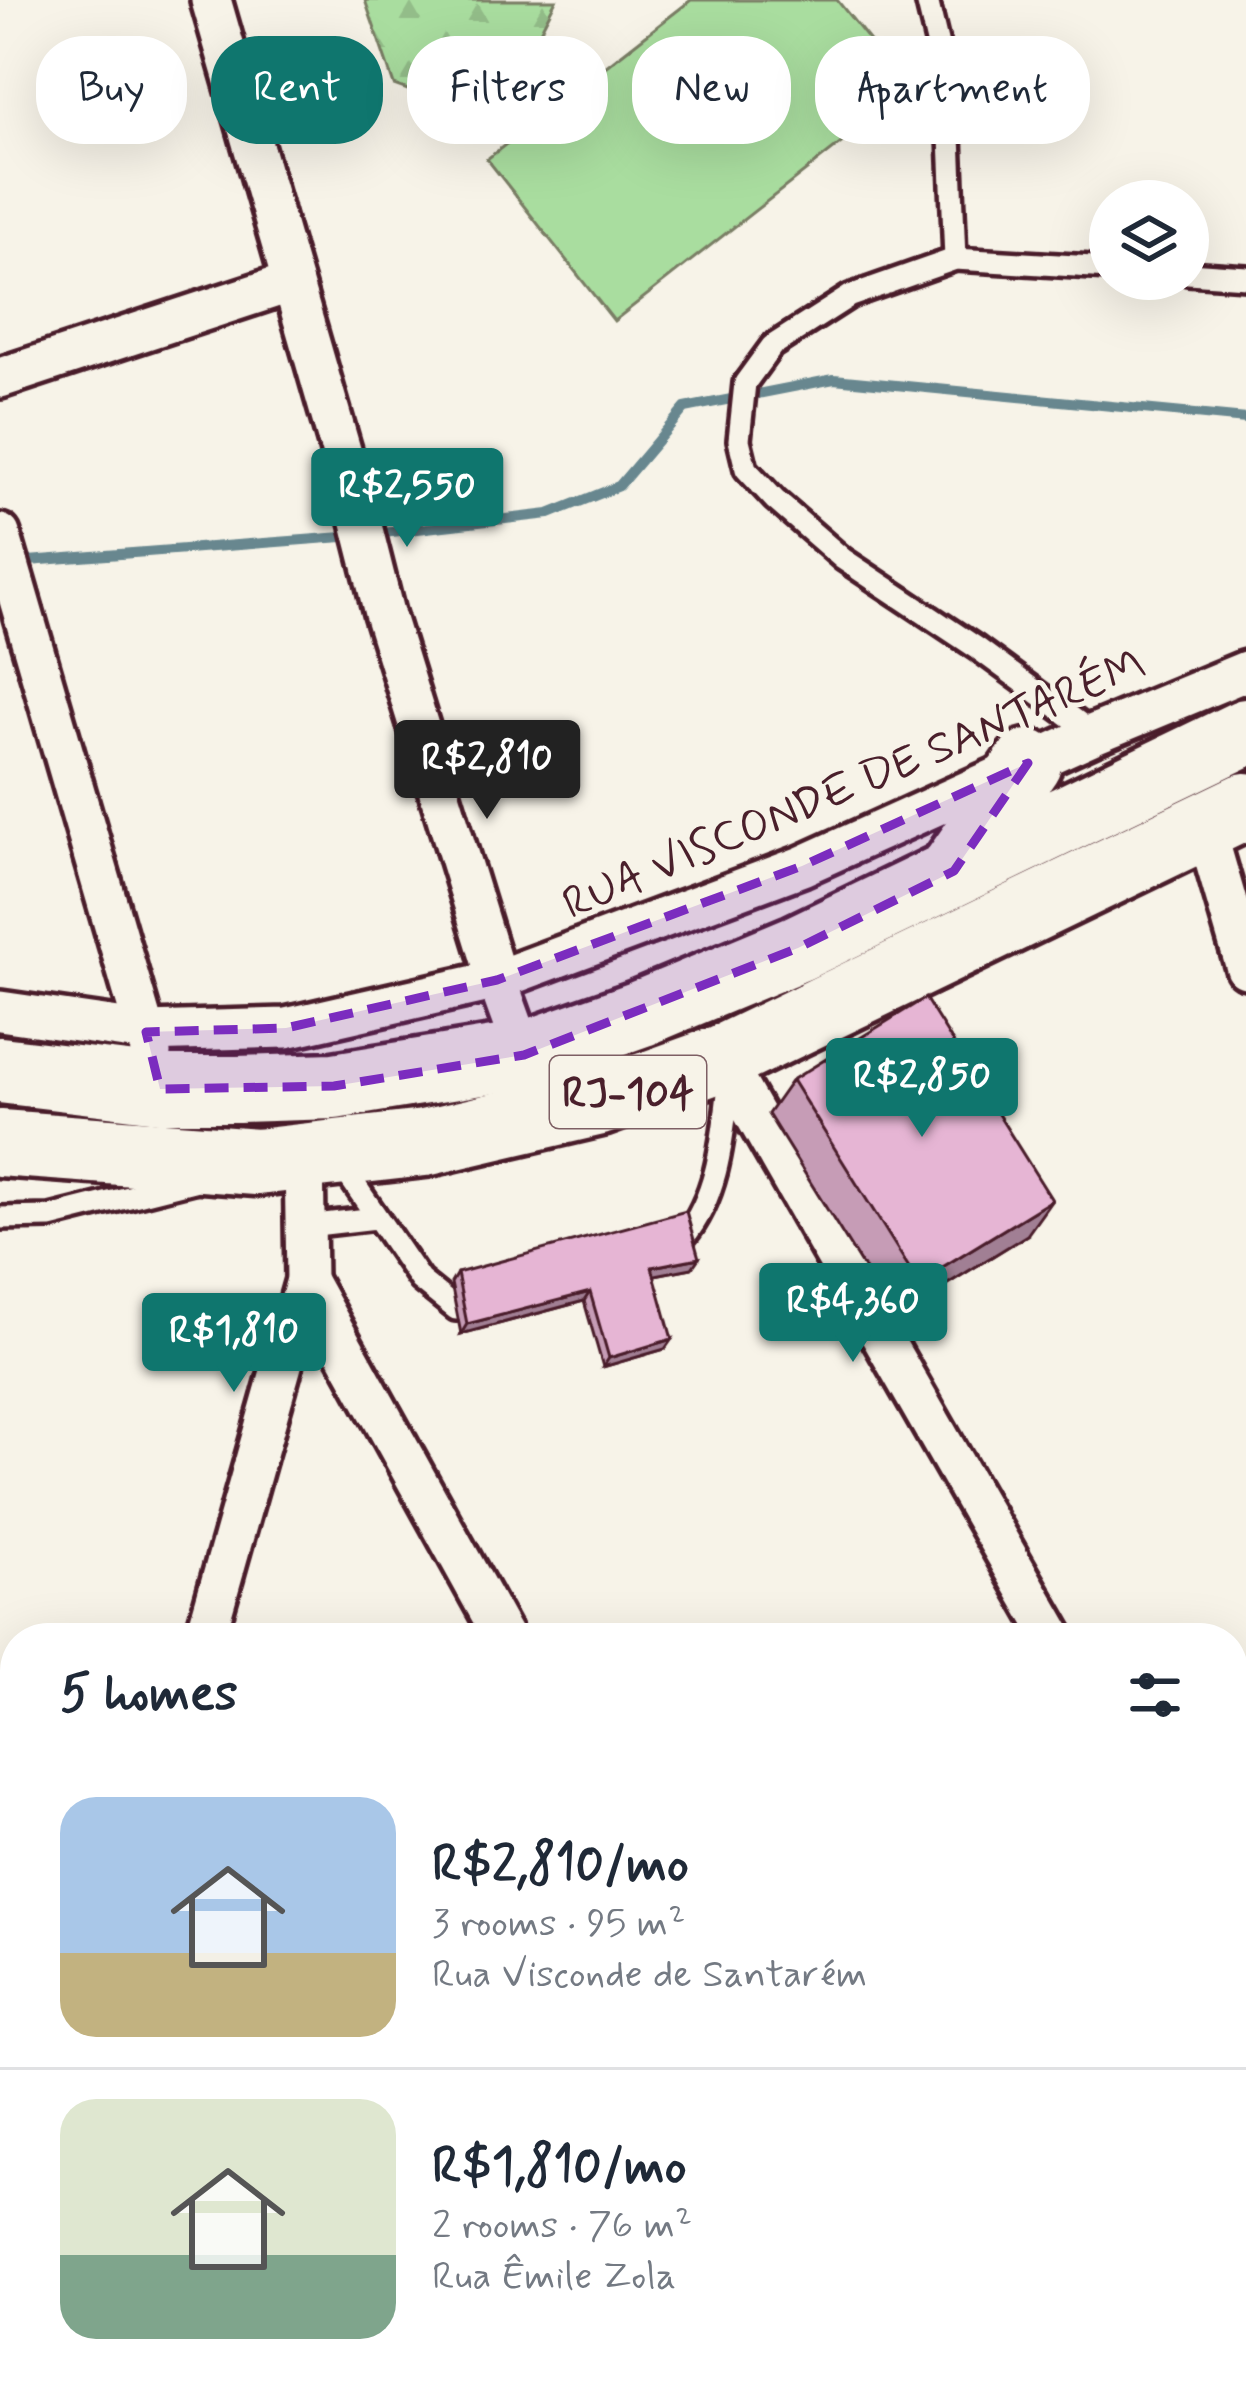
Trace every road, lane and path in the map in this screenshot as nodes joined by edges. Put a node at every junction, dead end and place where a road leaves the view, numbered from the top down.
1 (211, 0) edge
2 (928, 0) edge
3 (955, 260) junction
4 (1089, 267) edge
5 (1209, 274) edge
6 (1246, 277) edge
7 (292, 282) junction
8 (0, 377) edge
9 (1, 538) edge
10 (1246, 671) edge
11 (1246, 732) edge
12 (1094, 734) junction
13 (1028, 763) junction
14 (1226, 816) edge
15 (954, 871) junction
16 (1245, 959) edge
17 (496, 980) junction
18 (0, 1012) edge
19 (524, 1055) junction
20 (153, 1061) junction
21 (726, 1067) junction
22 (0, 1070) edge
23 (0, 1143) edge
24 (298, 1158) junction
25 (0, 1218) edge
26 (376, 1218) junction
27 (308, 1226) junction
28 (684, 1237) edge
29 (306, 1280) junction
30 (456, 1309) dead end
31 (209, 1623) edge
32 (496, 1623) edge
33 (1045, 1623) edge

1 - 7 street
2 - 3 lane
3 - 4 lane
3 - 12 lane
5 - 6 lane
7 - 8 street
7 - 17 street
9 - 20 street
10 - 12 street, RUA VISCONDE DE SANTARÉM
11 - 15 highway, RJ-104
12 - 13 street, RUA VISCONDE DE SANTARÉM
13 - 15 highway
13 - 17 street, RUA VISCONDE DE SANTARÉM
14 - 16 street
14 - 21 highway, RJ-104
15 - 19 highway, RJ-104
17 - 19 street
17 - 20 street, RUA VISCONDE DE SANTARÉM
18 - 20 street, RUA VISCONDE DE SANTARÉM
19 - 20 highway, RJ-104
20 - 22 highway, RJ-104
21 - 24 highway, RJ-104
21 - 28 lane
21 - 33 street
23 - 24 highway, RJ-104
24 - 25 lane
24 - 26 lane
24 - 27 street
26 - 27 lane
26 - 30 lane
27 - 29 street
29 - 31 street
29 - 32 street

